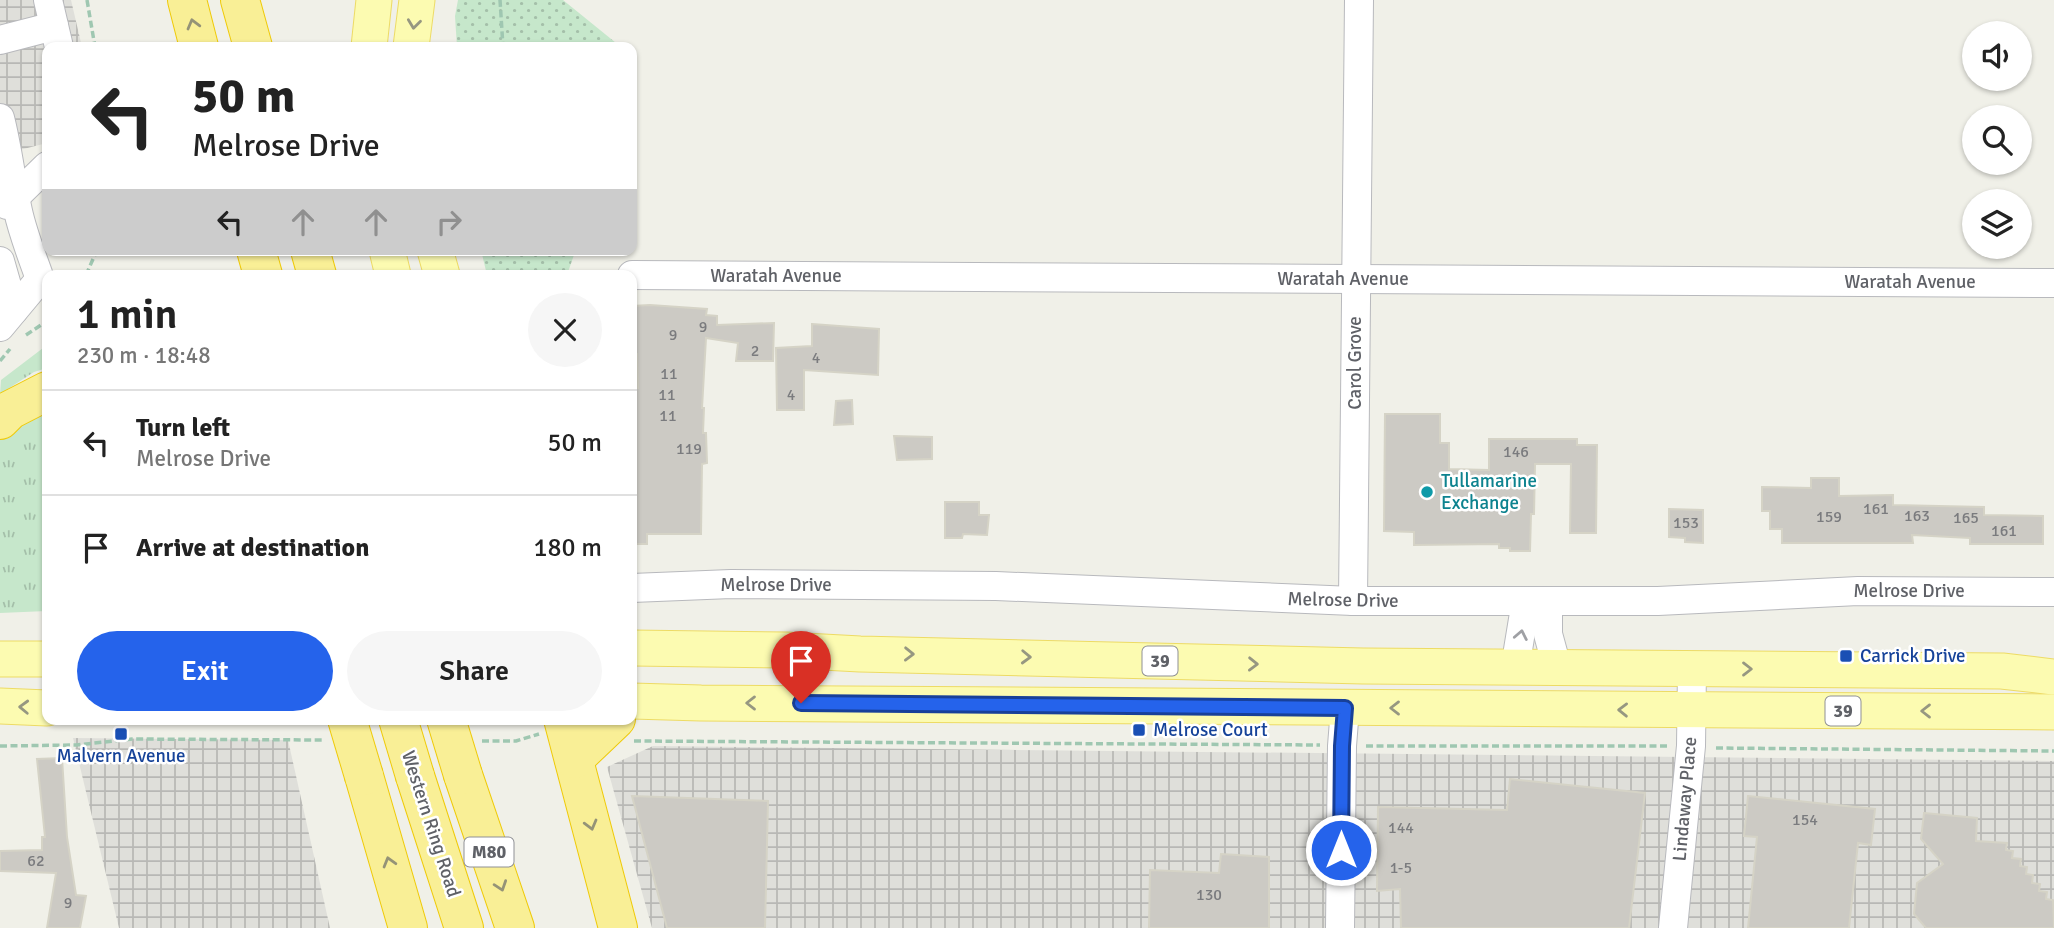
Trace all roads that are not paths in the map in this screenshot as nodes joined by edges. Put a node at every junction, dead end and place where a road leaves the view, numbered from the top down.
1 (187, 0) edge
2 (240, 0) edge
3 (374, 0) edge
4 (417, 0) edge
5 (1359, 0) edge
6 (53, 24) edge
7 (0, 40) edge
8 (198, 42) edge
9 (252, 42) edge
10 (370, 42) edge
11 (412, 42) edge
12 (0, 118) edge
13 (42, 172) edge
14 (42, 186) edge
15 (11, 209) edge
16 (0, 261) edge
17 (637, 275) edge
18 (1355, 279) junction
19 (2054, 283) edge
20 (7, 318) edge
21 (42, 394) edge
22 (0, 420) edge
23 (637, 589) edge
24 (2054, 592) edge
25 (1353, 601) junction
26 (1537, 601) junction
27 (637, 648) edge
28 (0, 659) edge
29 (42, 659) edge
30 (1155, 661) junction
31 (1557, 667) junction
32 (1514, 668) junction
33 (1692, 669) junction
34 (2054, 677) edge
35 (637, 701) edge
36 (0, 706) edge
37 (1154, 706) junction
38 (42, 708) edge
39 (1345, 708) junction
40 (1691, 711) junction
41 (2054, 712) edge
42 (378, 725) edge
43 (397, 725) edge
44 (448, 725) edge
45 (340, 729) edge
46 (624, 730) edge
47 (568, 736) edge
48 (391, 776) junction
49 (408, 928) edge
50 (436, 928) edge
51 (464, 928) edge
52 (515, 928) edge
53 (618, 928) edge
54 (1340, 928) edge
55 (1673, 928) edge

8 -> 1 highway
2 - 9 highway
3 - 10 main road
4 -> 11 main road
5 - 18 street, Carol Grove
6 - 7 street
12 - 15 street
13 - 15 street
14 - 15 street
15 - 20 street
16 - 20 street
17 - 18 street, Waratah Avenue
18 - 19 street, Waratah Avenue
18 - 25 street, Carol Grove
21 - 22 highway
23 - 25 street, Melrose Drive
24 - 26 street, Melrose Drive
25 - 26 street, Melrose Drive
26 - 31 street
32 -> 26 street
27 -> 30 main road, 39
28 - 29 main road
30 -> 32 main road, 39
30 - 37 main road
31 - 32 main road, 39
31 - 33 main road, 39
33 -> 34 main road, 39
33 - 40 street, Lindaway Place
37 -> 35 main road, 39
38 -> 36 main road
37 - 39 main road, 39
40 -> 39 main road, 39
39 - 54 street
41 -> 40 main road, 39
40 - 55 street, Lindaway Place
42 - 48 highway
43 - 48 highway, Western Ring Road / M80, bridge
44 -> 52 highway, M80, bridge
45 - 48 highway, bridge
46 - 47 highway
47 -> 53 highway
49 -> 48 highway
48 - 50 highway
48 - 51 highway, Western Ring Road / M80

